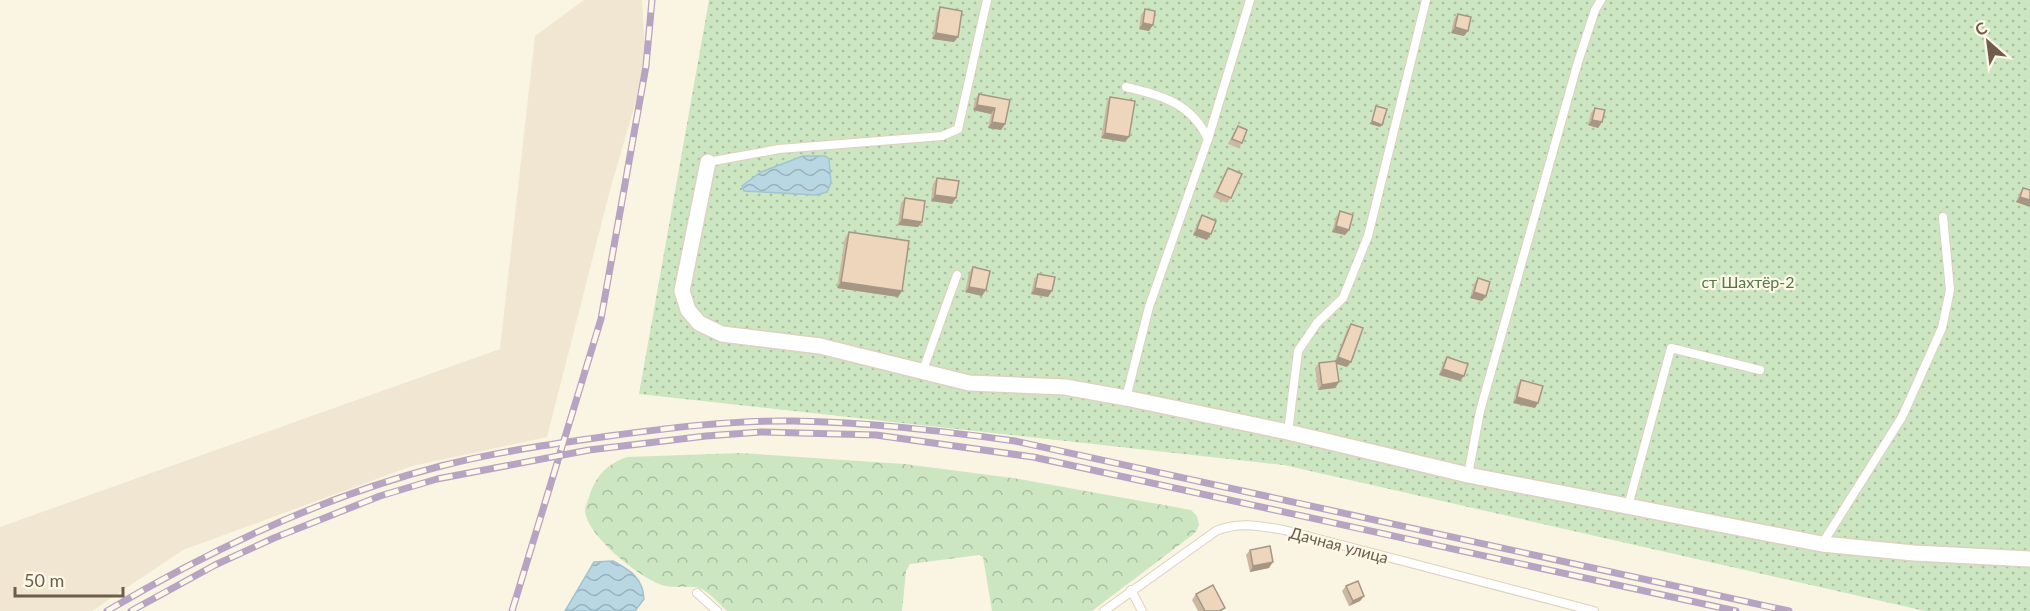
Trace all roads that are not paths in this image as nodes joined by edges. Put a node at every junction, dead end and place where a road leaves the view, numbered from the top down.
1 (987, 0) edge
2 (1250, 0) edge
3 (1426, 0) edge
4 (1601, 0) edge
5 (1126, 87) dead end
6 (1208, 139) junction
7 (708, 162) joint
8 (1943, 217) dead end
9 (957, 275) dead end
10 (923, 370) junction
11 (1760, 370) dead end
12 (1126, 398) junction
13 (1288, 432) junction
14 (1468, 476) junction
15 (1628, 506) junction
16 (1822, 544) junction
17 (2030, 559) edge
18 (1131, 590) junction
19 (697, 593) dead end
20 (1590, 610) edge
21 (717, 611) edge
22 (1104, 611) edge
23 (1142, 611) edge
24 (1573, 611) edge

1 - 7 lane
2 - 6 lane
3 - 13 lane
4 - 14 lane
5 - 6 lane
6 - 12 lane
7 - 10 street
8 - 16 lane
9 - 10 lane
10 - 12 street
11 - 15 lane
12 - 13 street
13 - 14 street
14 - 15 street
15 - 16 street
16 - 17 street
18 - 20 lane, Дачная улица
18 - 22 lane, Дачная улица
18 - 23 lane
19 - 21 lane
20 - 24 lane

